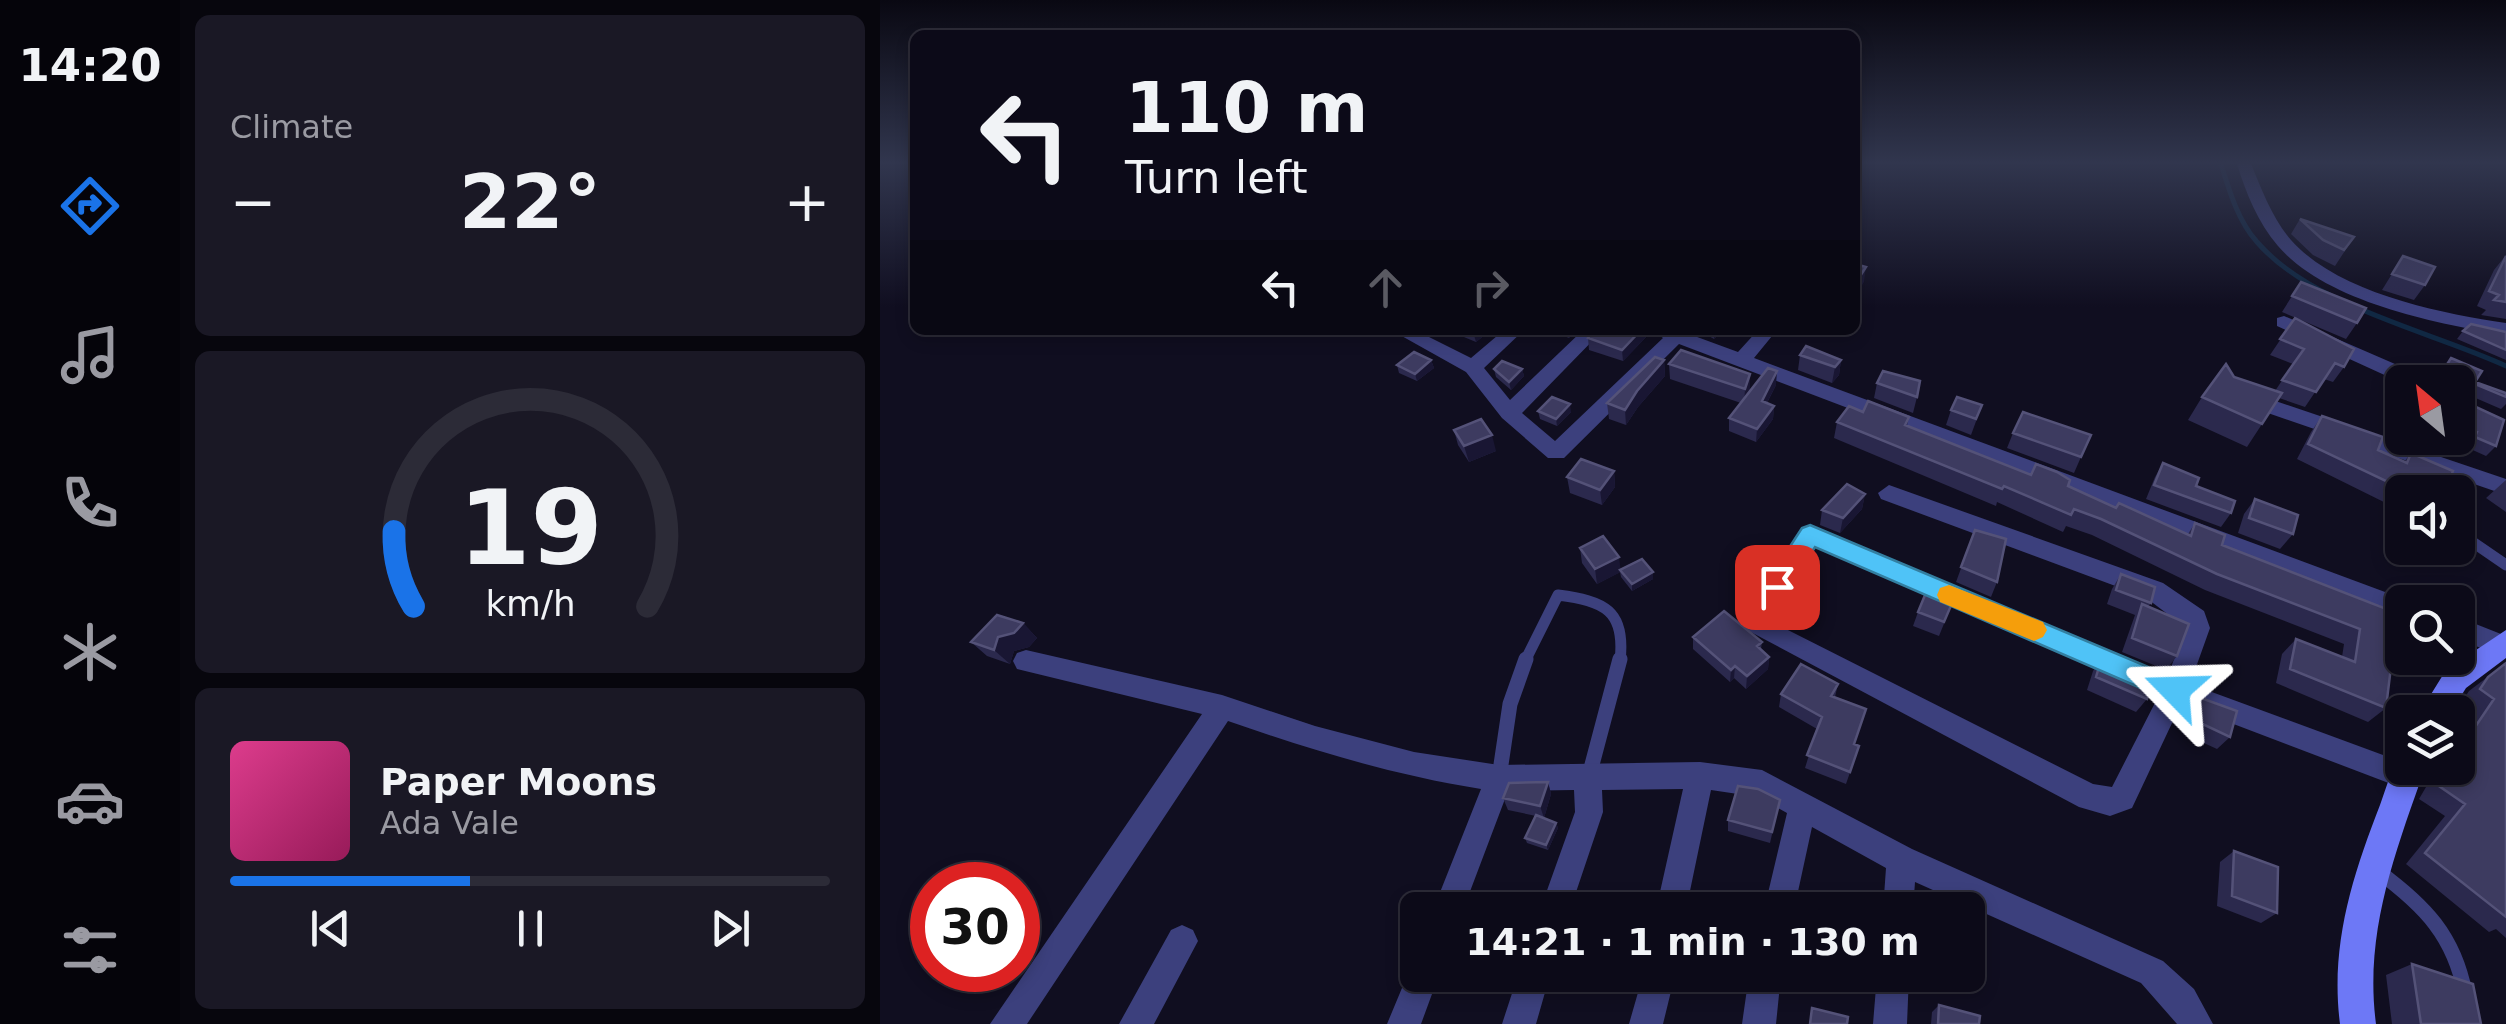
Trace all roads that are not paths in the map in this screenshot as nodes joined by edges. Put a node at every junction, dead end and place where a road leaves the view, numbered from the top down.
1 (2267, 212) edge
2 (2284, 322) dead end
3 (2506, 329) edge
4 (1410, 335) edge
5 (1509, 335) edge
6 (1589, 335) edge
7 (1670, 335) edge
8 (1680, 335) edge
9 (1764, 335) edge
10 (1740, 362) junction
11 (1474, 367) junction
12 (2385, 367) edge
13 (2228, 392) edge
14 (1509, 413) junction
15 (2506, 487) edge
16 (1889, 494) dead end
17 (2475, 544) edge
18 (2506, 565) edge
19 (2385, 602) edge
20 (2475, 634) edge
21 (2504, 643) edge
22 (1026, 662) dead end
23 (2175, 690) junction
24 (2446, 695) edge
25 (1222, 707) junction
26 (2385, 764) edge
27 (1700, 774) junction
28 (1499, 778) junction
29 (1588, 780) junction
30 (2404, 785) edge
31 (1802, 808) junction
32 (1901, 860) junction
33 (2376, 869) junction
34 (1455, 892) edge
35 (1561, 892) edge
36 (1675, 892) edge
37 (1783, 892) edge
38 (1899, 892) edge
39 (1182, 941) dead end
40 (1416, 992) edge
41 (1528, 992) edge
42 (1654, 992) edge
43 (1763, 992) edge
44 (1892, 992) edge
45 (2467, 1005) edge
46 (1007, 1024) edge
47 (1136, 1024) edge
48 (1404, 1024) edge
49 (1518, 1024) edge
50 (1646, 1024) edge
51 (1760, 1024) edge
52 (1890, 1024) edge
53 (2196, 1024) edge
54 (2358, 1024) edge

1 - 3 street
2 - 12 street
4 - 11 street
5 - 11 street
6 - 14 street
7 - 14 street
8 - 10 street
9 - 10 street
10 - 19 street
11 - 14 street
13 - 15 street
16 - 23 street
17 - 18 lane
20 - 21 street
21 - 24 main road
22 - 25 street
23 - 23 street
23 - 26 street
25 - 28 street
25 - 46 street
27 - 29 street
27 - 31 street
27 - 36 street
28 - 29 street
28 - 29 lane
28 - 34 street
29 - 35 street
30 - 33 main road
31 - 32 street
31 - 37 street
32 - 38 street
32 - 53 street
33 - 45 lane
33 - 54 main road
39 - 47 street
40 - 48 street
41 - 49 street
42 - 50 street
43 - 51 street
44 - 52 street

